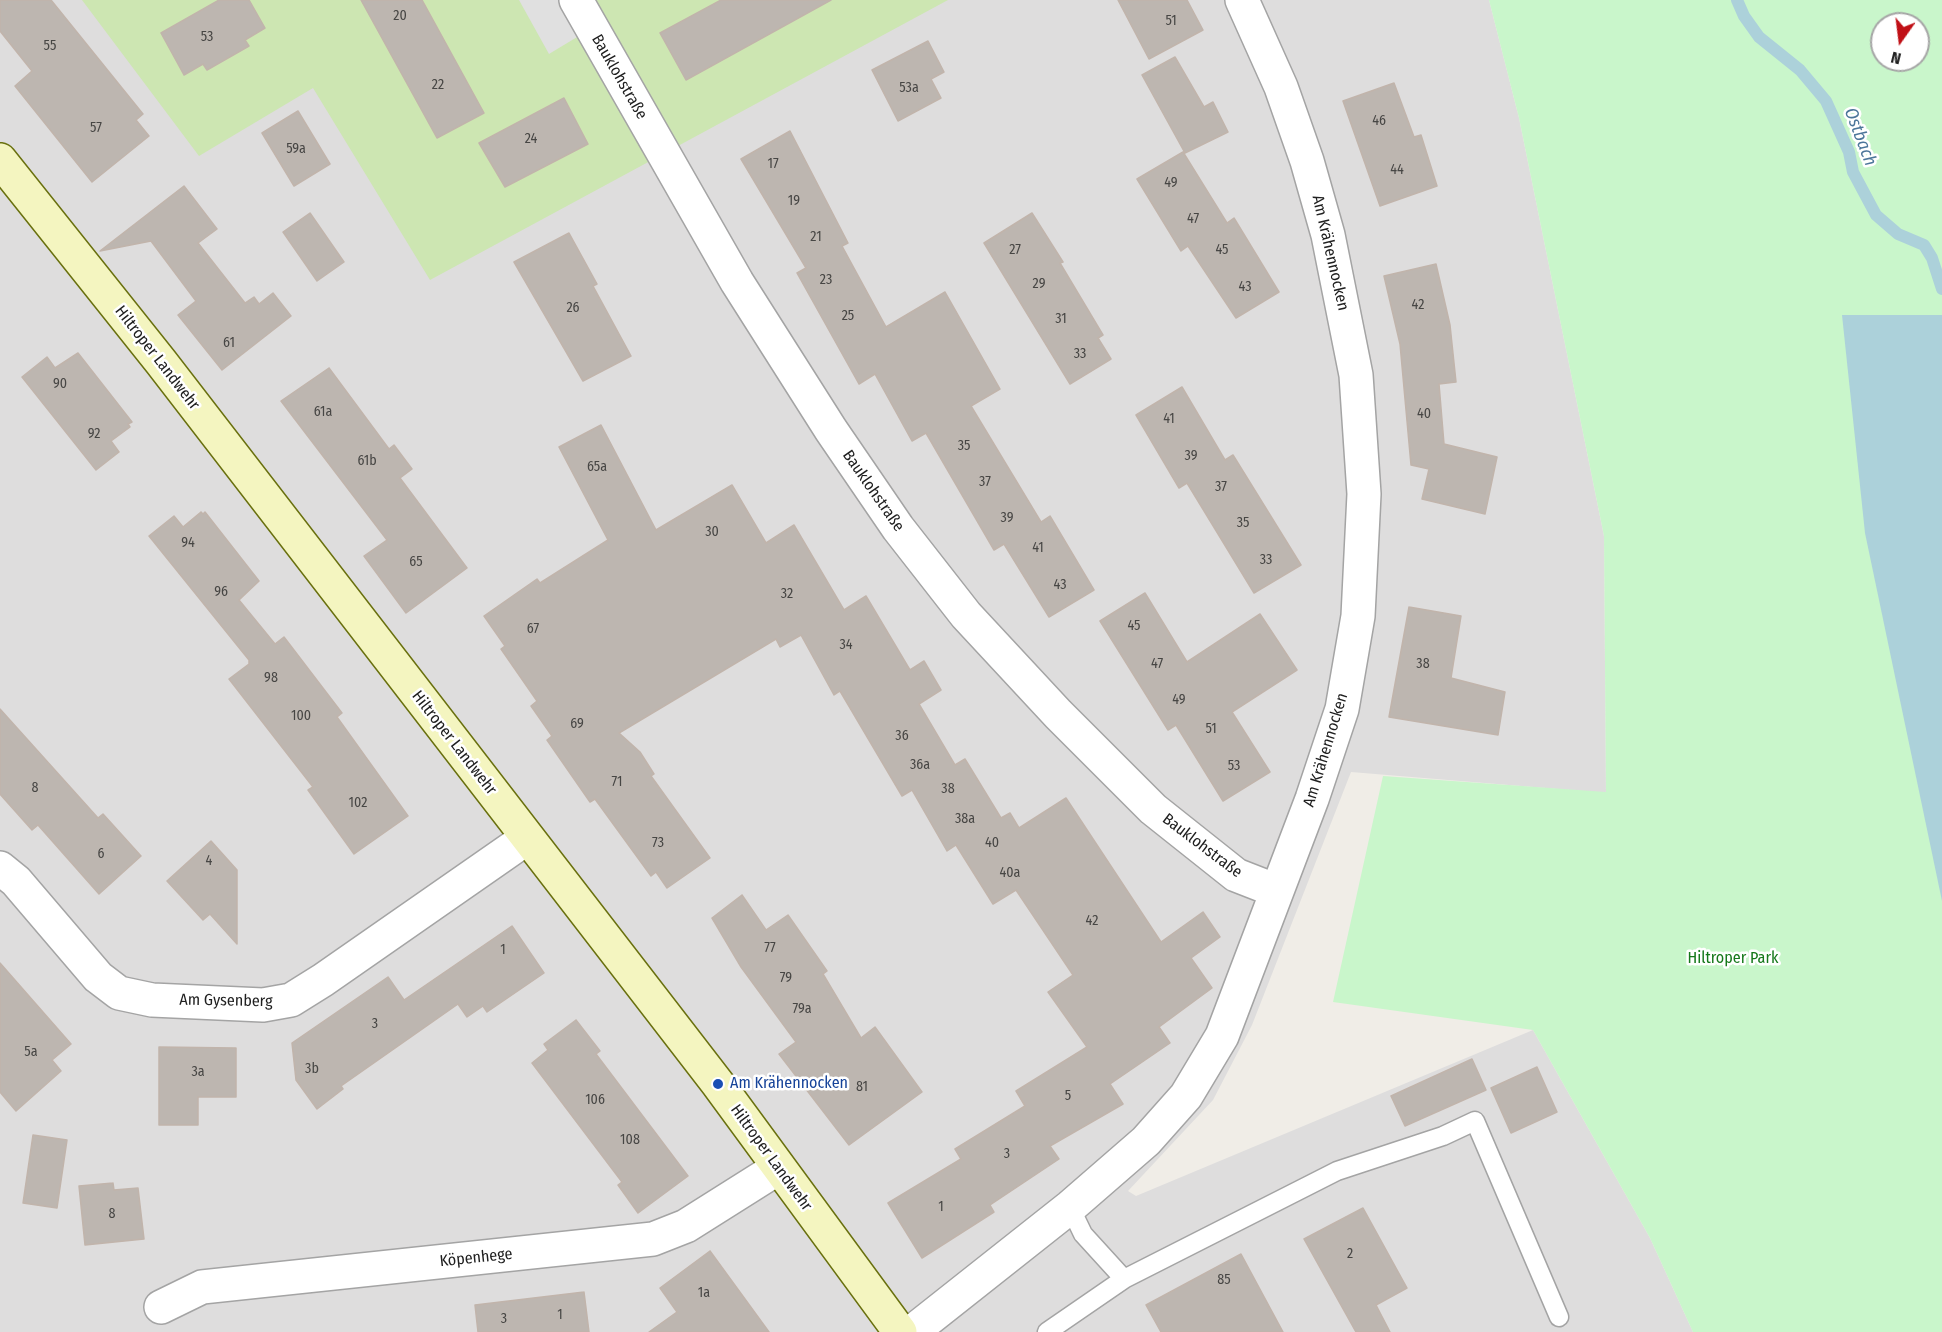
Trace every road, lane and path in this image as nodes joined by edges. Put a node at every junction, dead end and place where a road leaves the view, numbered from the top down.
1 (576, 0) edge
2 (1242, 0) edge
3 (0, 160) edge
4 (527, 838) junction
5 (0, 868) edge
6 (1277, 891) junction
7 (778, 1168) junction
8 (1070, 1207) junction
9 (1124, 1279) junction
10 (161, 1307) dead end
11 (1558, 1317) dead end
12 (900, 1332) edge
13 (912, 1332) edge
14 (1047, 1332) edge

1 - 6 street, Bauklohstraße
2 - 6 street, Am Krähennocken
3 - 4 street, Hiltroper Landwehr
4 - 5 street, Am Gysenberg
4 - 7 street, Hiltroper Landwehr
6 - 8 street, Am Krähennocken
7 - 10 street, Köpenhege
7 - 12 street, Hiltroper Landwehr
8 - 9 lane
8 - 13 street, Am Krähennocken
9 - 11 lane
9 - 14 lane

